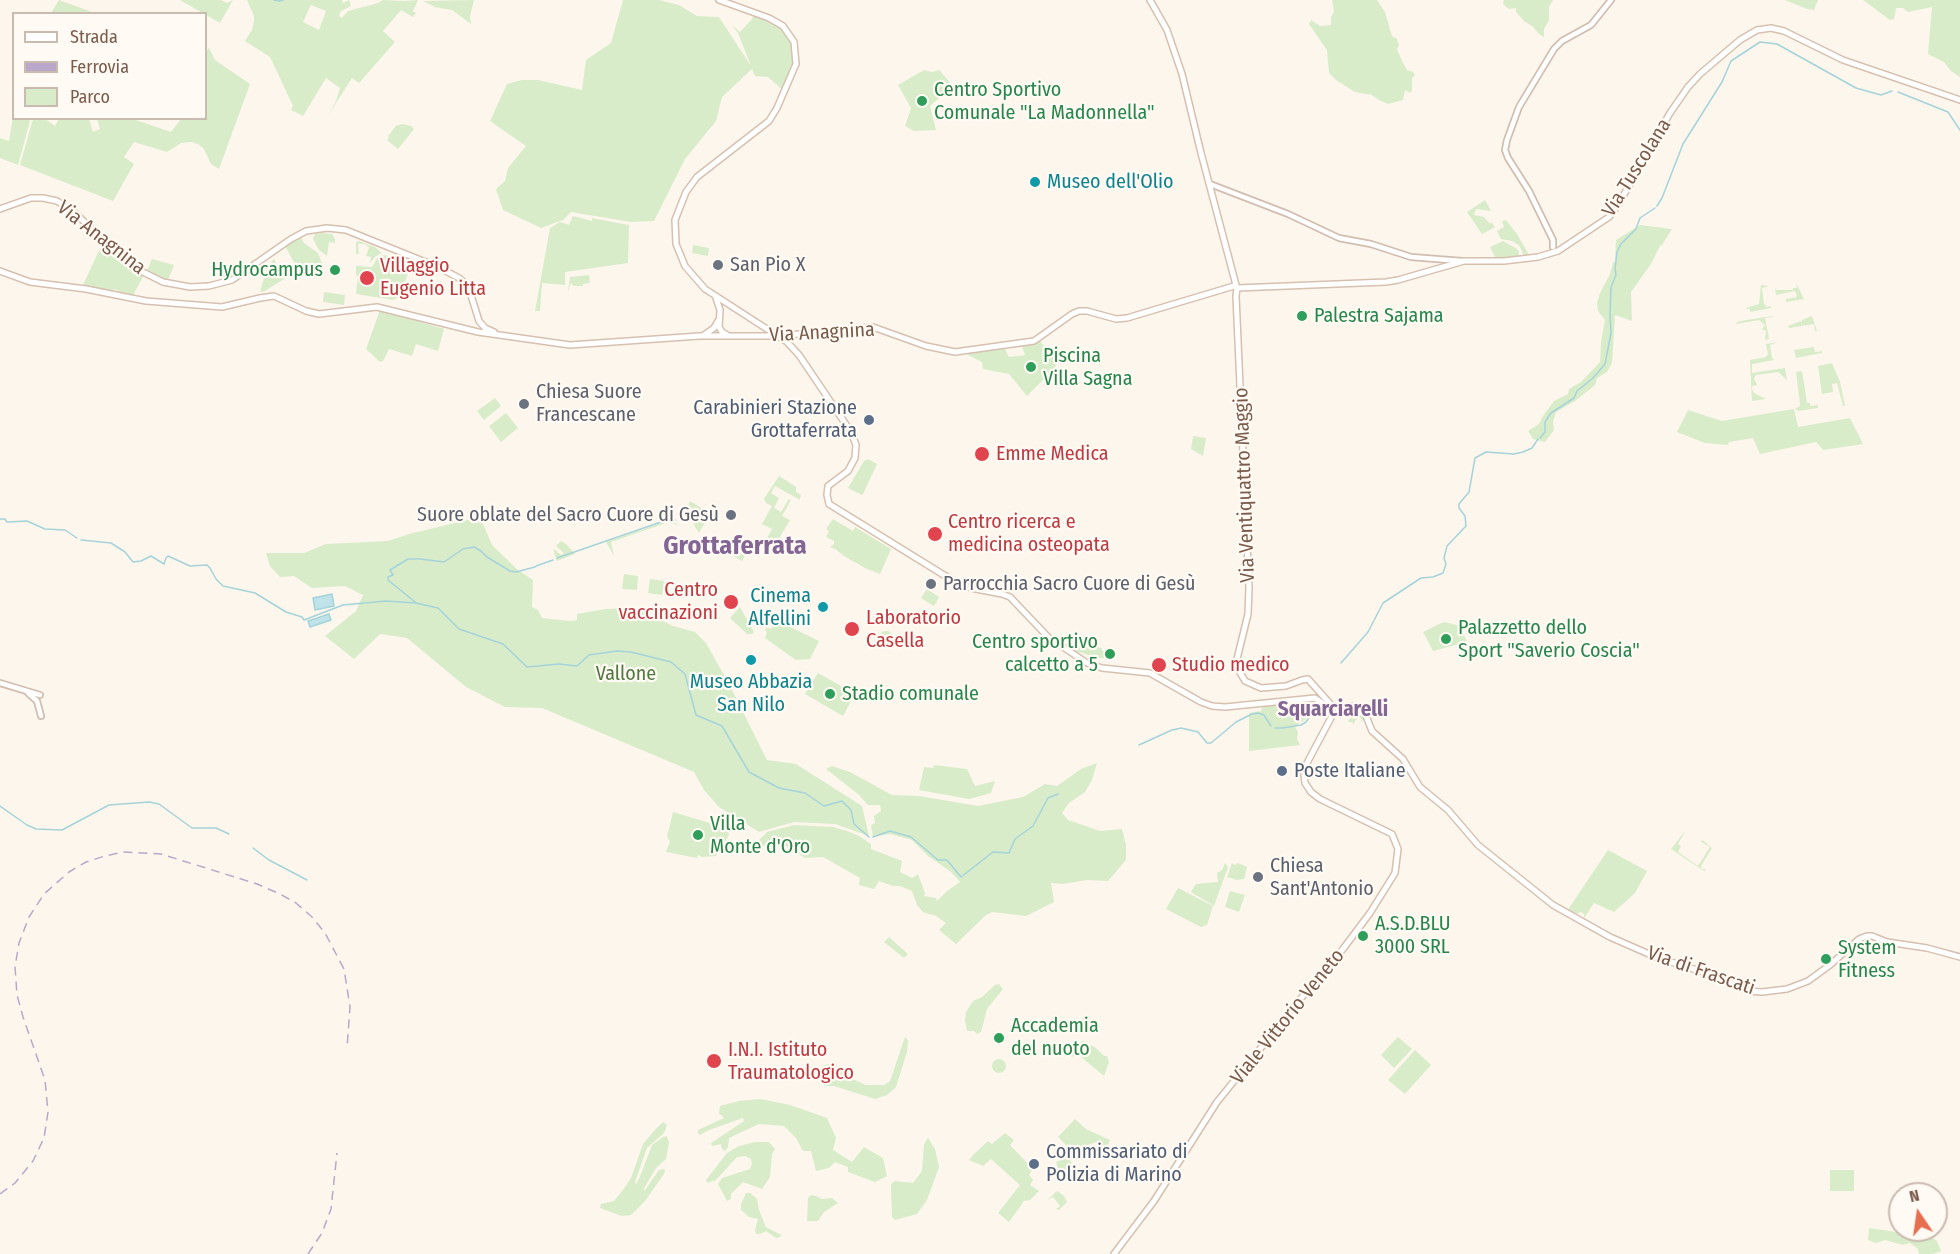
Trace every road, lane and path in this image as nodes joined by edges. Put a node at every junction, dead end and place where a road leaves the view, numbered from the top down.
1 (719, 0) edge
2 (1150, 0) edge
3 (1611, 0) edge
4 (1960, 99) edge
5 (1210, 184) junction
6 (0, 209) edge
7 (1556, 246) junction
8 (1452, 262) junction
9 (0, 271) edge
10 (1236, 288) junction
11 (714, 295) junction
12 (729, 305) junction
13 (720, 310) junction
14 (719, 319) junction
15 (484, 328) junction
16 (478, 332) junction
17 (769, 334) junction
18 (504, 336) junction
19 (699, 336) junction
20 (728, 336) junction
21 (778, 336) junction
22 (0, 683) edge
23 (20, 689) junction
24 (40, 695) dead end
25 (1330, 707) junction
26 (1338, 709) junction
27 (1333, 714) junction
28 (40, 716) dead end
29 (1960, 957) edge
30 (1114, 1254) edge

1 - 11 main road
2 - 5 main road, Via Ventiquattro Maggio
3 - 7 street
4 - 7 main road, Via Tuscolana
5 - 8 street
5 - 10 main road, Via Ventiquattro Maggio
6 - 15 main road, Via Anagnina
7 - 8 main road, Via Tuscolana
8 - 10 main road, Via Tuscolana
9 - 16 main road, Via Anagnina
10 - 21 main road, Via Anagnina
10 - 25 main road, Via Ventiquattro Maggio
11 - 12 main road
11 - 13 main road
12 - 13 main road
12 - 17 main road
13 - 14 main road
14 - 19 main road
14 - 20 main road
15 - 16 main road
15 - 18 main road, Via Anagnina
16 - 18 main road, Via Anagnina
17 - 20 main road, Via Anagnina
17 - 21 main road, Via Anagnina
18 - 19 main road, Via Anagnina
19 - 20 main road, Via Anagnina
21 - 25 main road
22 - 23 street
23 - 24 street
23 - 28 street
25 - 26 main road
25 - 27 main road
26 - 27 main road
26 - 29 main road, Via di Frascati
27 - 30 main road, Viale Vittorio Veneto

